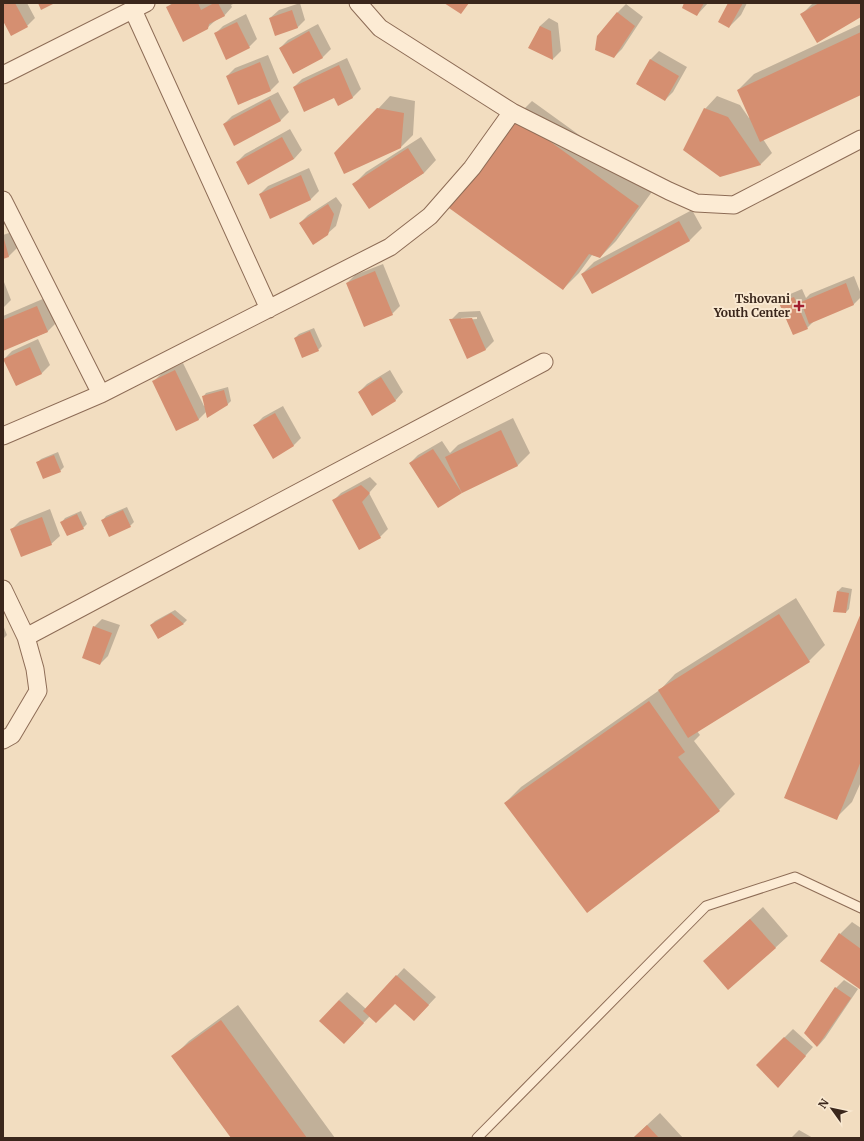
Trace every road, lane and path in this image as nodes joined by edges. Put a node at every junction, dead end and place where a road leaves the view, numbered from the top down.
1 (358, 3) edge
2 (140, 6) edge
3 (3, 75) edge
4 (512, 112) junction
5 (861, 139) edge
6 (3, 200) edge
7 (269, 309) junction
8 (544, 362) dead end
9 (101, 394) junction
10 (3, 436) edge
11 (3, 589) edge
12 (26, 637) junction
13 (3, 740) edge
14 (861, 908) edge
15 (477, 1138) edge

1 - 4 street
2 - 3 street
2 - 7 street
4 - 5 street
4 - 7 street
6 - 9 street
7 - 9 street
8 - 12 street
9 - 10 street
11 - 12 street
12 - 13 street
14 - 15 lane

